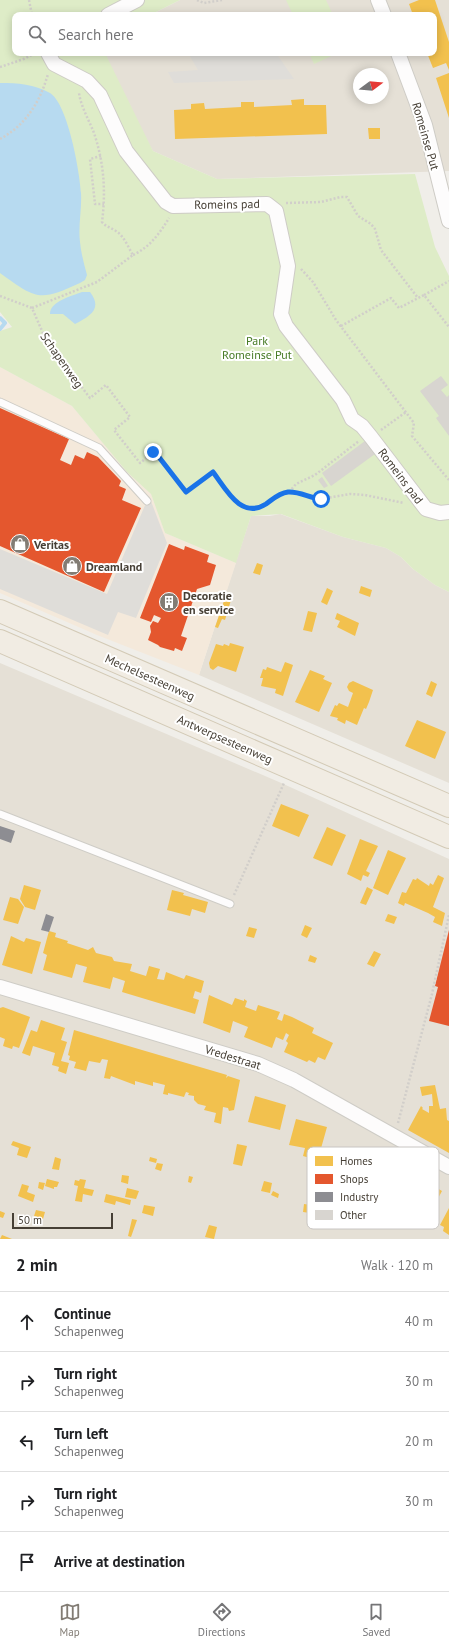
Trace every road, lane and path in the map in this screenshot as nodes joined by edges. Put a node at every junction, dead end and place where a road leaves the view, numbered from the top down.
1 (29, 0) edge
2 (137, 0) edge
3 (197, 0) edge
4 (222, 0) edge
5 (378, 0) edge
6 (31, 12) edge
7 (114, 12) edge
8 (383, 12) edge
9 (29, 56) edge
10 (50, 56) edge
11 (399, 56) edge
12 (0, 67) edge
13 (80, 78) junction
14 (44, 86) dead end
15 (0, 139) edge
16 (100, 156) junction
17 (104, 204) junction
18 (174, 206) junction
19 (272, 206) junction
20 (449, 221) edge
21 (133, 255) junction
22 (288, 266) junction
23 (449, 282) edge
24 (424, 295) junction
25 (0, 296) edge
26 (418, 298) junction
27 (32, 310) junction
28 (341, 326) junction
29 (449, 327) edge
30 (0, 402) edge
31 (406, 412) junction
32 (370, 435) junction
33 (449, 480) edge
34 (289, 492) junction
35 (147, 501) dead end
36 (426, 509) junction
37 (449, 512) edge
38 (0, 612) edge
39 (0, 641) edge
40 (302, 761) junction
41 (449, 806) edge
42 (0, 814) edge
43 (449, 837) edge
44 (230, 904) joint
45 (449, 915) edge
46 (0, 987) edge
47 (395, 1137) junction
48 (413, 1147) edge
49 (439, 1161) edge
50 (449, 1167) edge

1 - 6 path
2 - 7 street
3 - 4 path
5 - 8 street
9 - 12 path
10 - 13 street
11 - 20 street, Romeinse Put
13 - 16 path
13 - 18 street
14 - 15 path
16 - 17 path
16 - 17 path
17 - 21 path
18 - 19 street, Romeins pad
18 - 21 path
19 - 22 street, Romeins pad
19 - 26 path
21 - 27 path
22 - 28 path
22 - 32 street, Romeins pad
23 - 24 path
24 - 26 path
24 - 29 path
25 - 27 path
26 - 28 path
27 - 34 path, Schapenweg
28 - 31 path
30 - 35 lane
31 - 32 path
31 - 33 path
32 - 34 path
32 - 36 street, Romeins pad
34 - 36 path
36 - 37 street, Romeins pad
38 - 40 main road, Mechelsesteenweg
39 - 40 main road, Antwerpsesteenweg
40 - 41 main road, Mechelsesteenweg
40 - 43 main road, Antwerpsesteenweg
40 - 44 path
42 - 44 lane
45 - 47 path
46 - 47 street, Vredestraat
47 - 48 street, Vredestraat
49 - 50 street, Vredestraat

